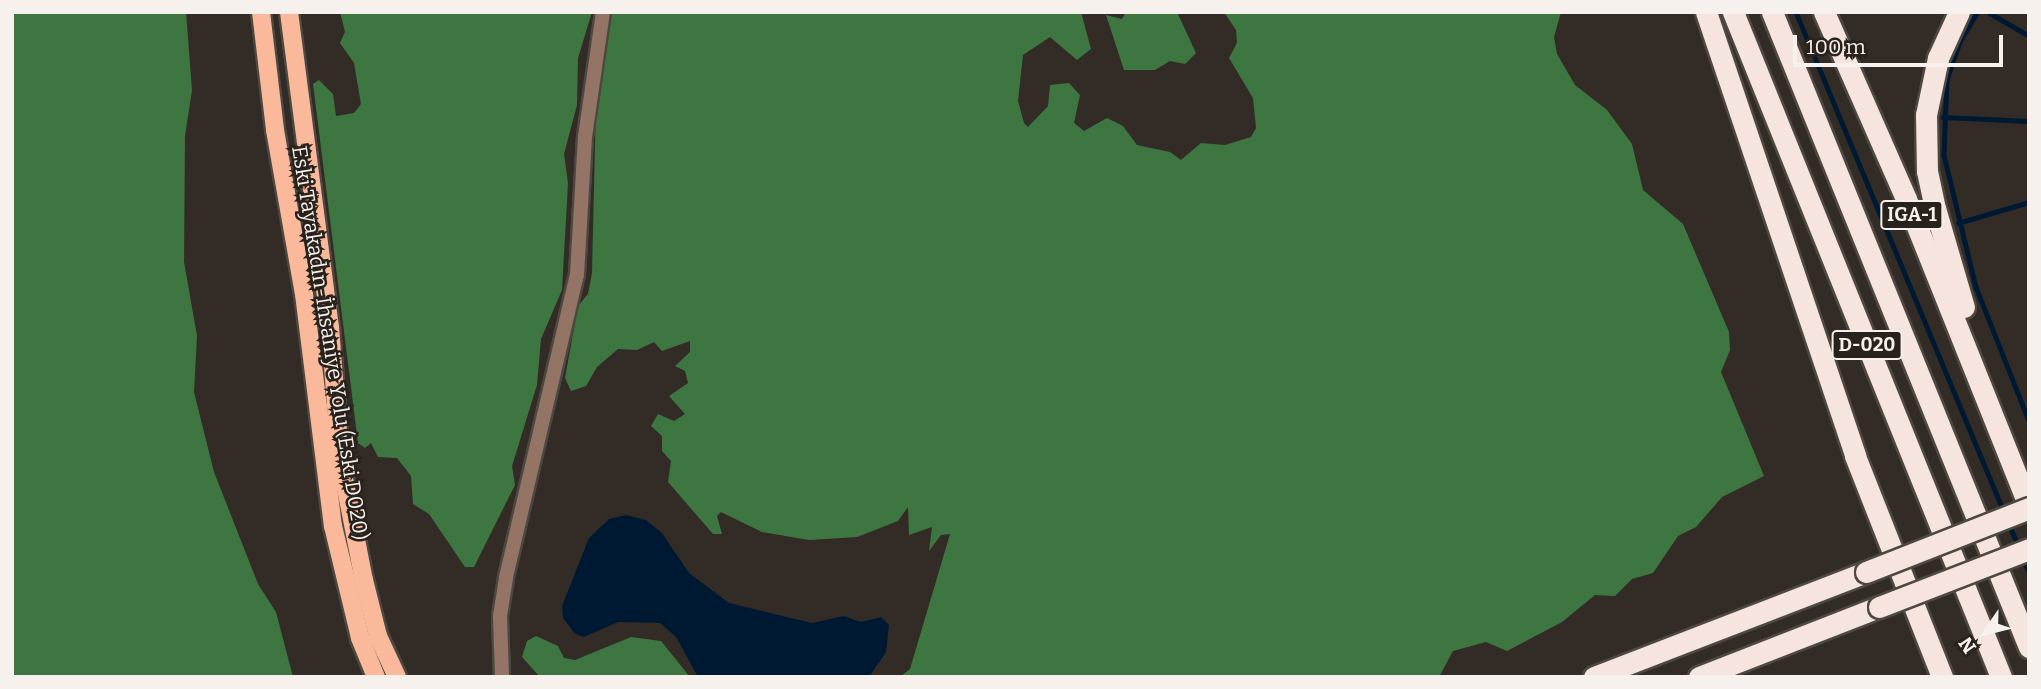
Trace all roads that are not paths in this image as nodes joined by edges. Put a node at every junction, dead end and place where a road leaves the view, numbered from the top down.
1 (261, 12) edge
2 (289, 12) edge
3 (603, 12) edge
4 (1706, 12) edge
5 (1732, 12) edge
6 (1772, 12) edge
7 (1824, 12) edge
8 (1959, 12) edge
9 (1994, 420) junction
10 (2029, 507) edge
11 (2029, 549) edge
12 (1815, 632) junction
13 (1928, 644) junction
14 (2029, 647) edge
15 (376, 677) edge
16 (397, 677) edge
17 (502, 677) edge
18 (1594, 677) edge
19 (1699, 677) edge
20 (1742, 677) edge
21 (1935, 677) edge
22 (1941, 677) edge
23 (2001, 677) edge

1 - 15 main road, Eski Tayakadın-İhsaniye Yolu (Eski D020)
2 - 16 main road, Eski Tayakadın-İhsaniye Yolu (Eski D020)
3 - 17 street
4 - 13 highway
5 - 23 highway, D-020
6 - 14 highway, D-020
7 - 9 highway, IGA-1
8 - 9 highway
9 - 10 highway, IGA-1
10 - 18 highway, bridge
11 - 12 highway, bridge
12 - 19 highway
12 - 20 highway
13 - 21 highway
13 - 22 highway

